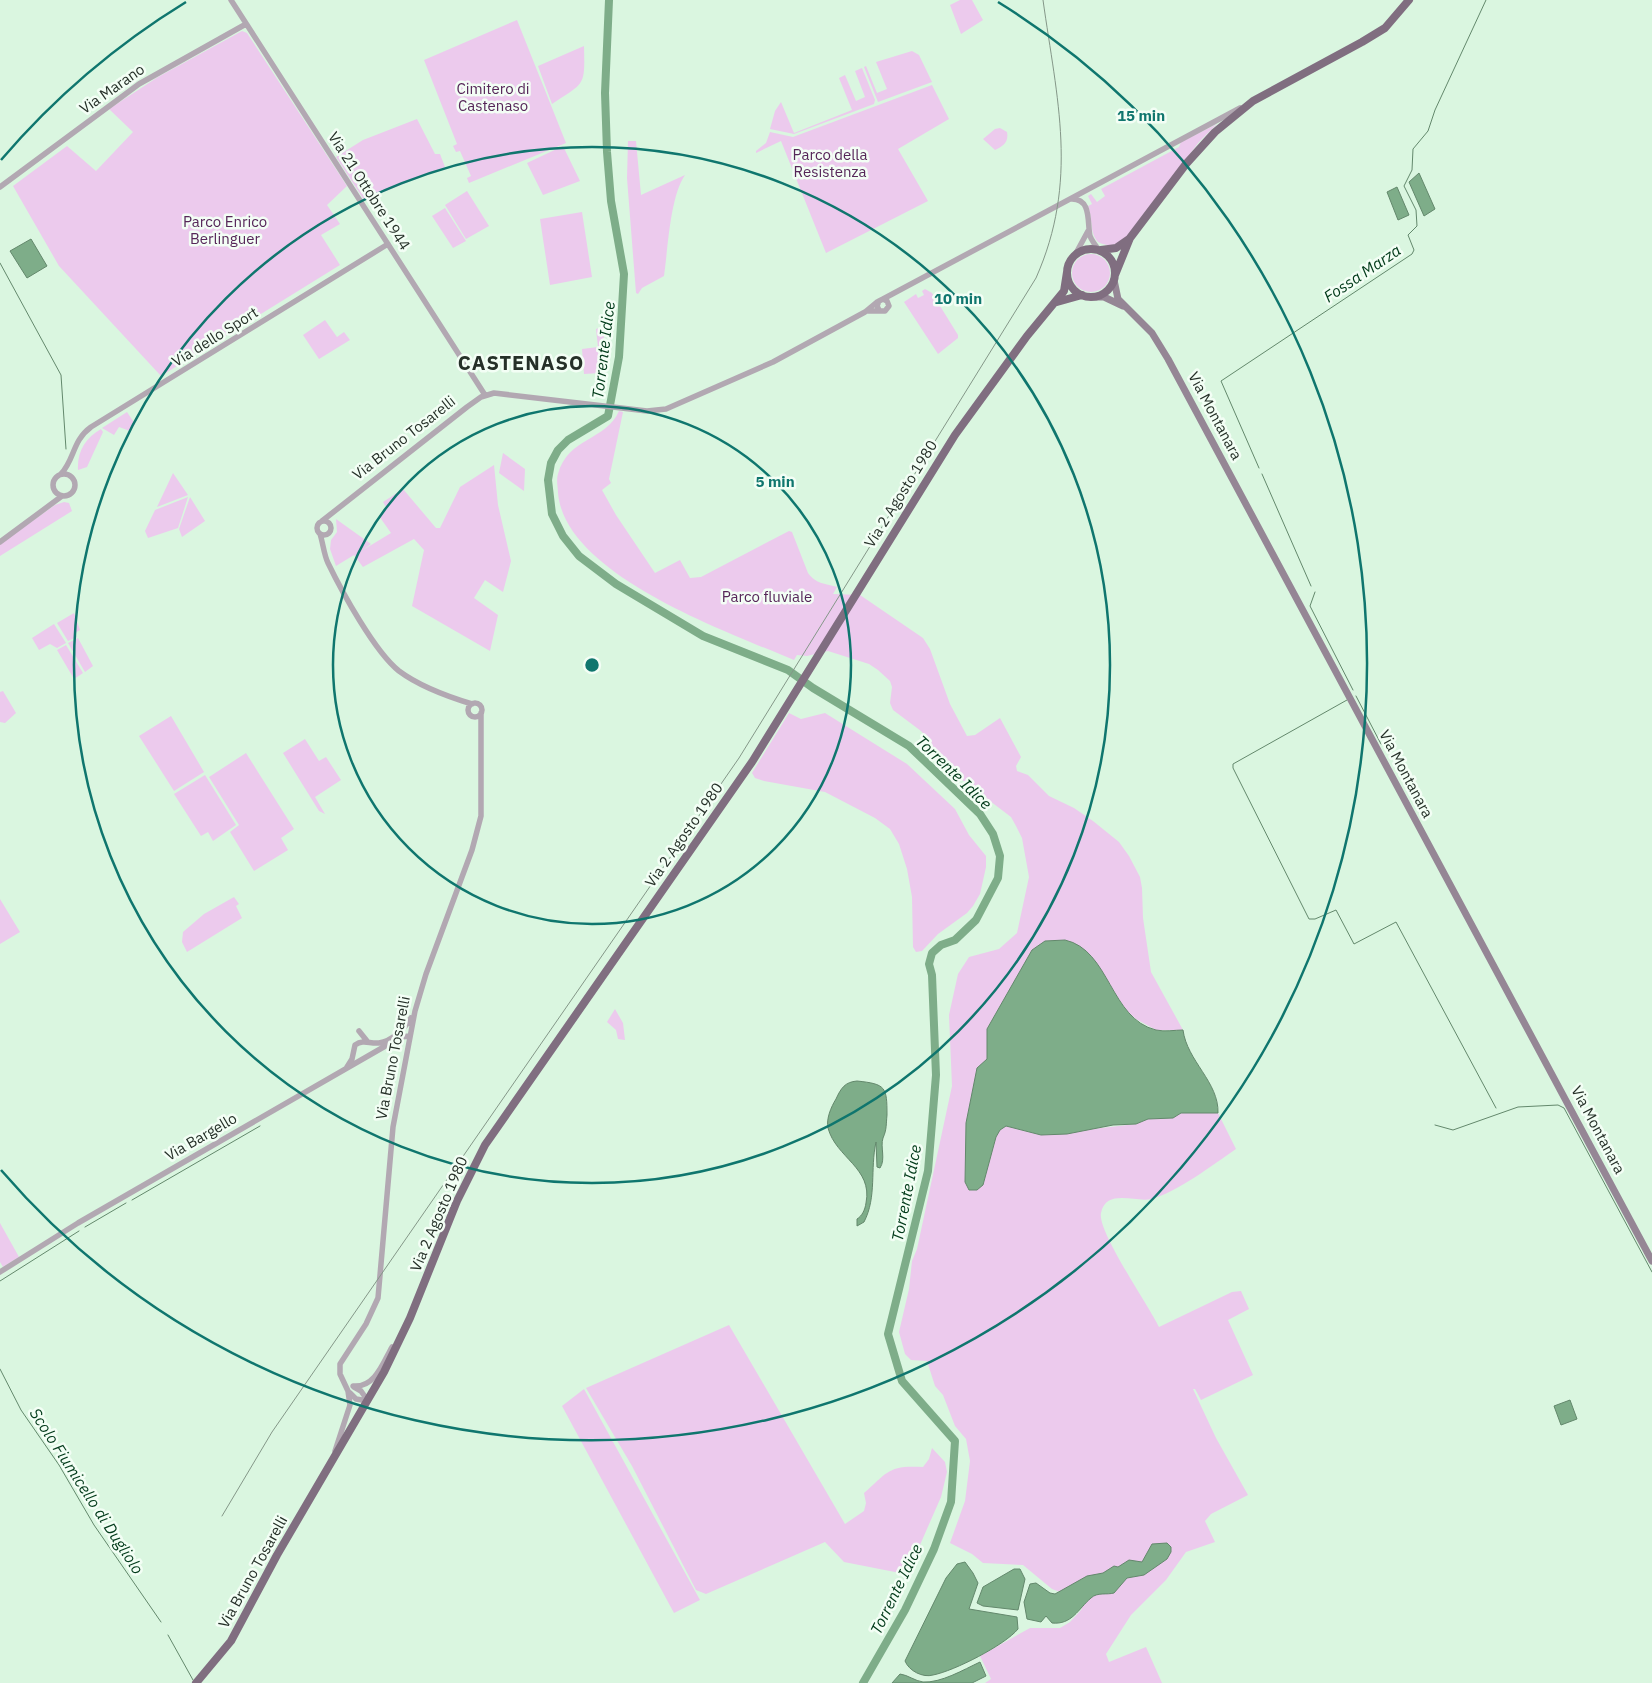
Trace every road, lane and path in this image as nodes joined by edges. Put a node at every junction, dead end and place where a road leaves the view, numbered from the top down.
1 (231, 0) edge
2 (1409, 0) edge
3 (246, 24) junction
4 (1253, 101) junction
5 (0, 187) edge
6 (1070, 200) junction
7 (1089, 228) junction
8 (1130, 238) junction
9 (388, 244) junction
10 (1100, 250) junction
11 (1076, 254) junction
12 (1067, 272) junction
13 (1115, 277) junction
14 (902, 291) junction
15 (1082, 295) junction
16 (1092, 297) junction
17 (880, 301) junction
18 (1056, 303) junction
19 (889, 306) junction
20 (1125, 307) junction
21 (879, 310) junction
22 (865, 312) junction
23 (485, 395) junction
24 (69, 463) junction
25 (61, 474) junction
26 (71, 477) junction
27 (54, 490) junction
28 (62, 496) junction
29 (342, 504) junction
30 (49, 506) junction
31 (322, 521) junction
32 (332, 526) junction
33 (330, 533) junction
34 (320, 534) junction
35 (0, 542) edge
36 (326, 555) junction
37 (455, 698) junction
38 (472, 704) junction
39 (468, 712) junction
40 (481, 713) junction
41 (472, 717) junction
42 (481, 737) junction
43 (415, 1012) junction
44 (359, 1031) dead end
45 (400, 1031) junction
46 (409, 1036) junction
47 (367, 1041) junction
48 (345, 1069) junction
49 (1652, 1261) edge
50 (0, 1272) edge
51 (406, 1327) junction
52 (345, 1382) junction
53 (353, 1386) junction
54 (348, 1391) junction
55 (368, 1401) junction
56 (328, 1470) junction
57 (196, 1683) edge

1 - 3 street, Via 21 Ottobre 1944
2 - 4 main road
3 - 5 street, Via Marano
3 - 9 street, Via 21 Ottobre 1944
4 - 6 street
4 - 8 main road
6 - 7 street
6 - 14 street
7 - 10 street
7 - 11 street
8 - 10 main road
8 - 13 main road
9 - 23 street, Via 21 Ottobre 1944
9 - 24 street, Via dello Sport
10 - 11 main road
10 - 13 main road
11 - 12 main road
12 - 15 main road
12 - 18 main road, Via 2 Agosto 1980
13 - 16 main road
13 - 20 main road, Via Montanara
14 - 17 street
14 - 19 street
15 - 16 main road
15 - 18 main road
16 - 20 main road, Via Montanara
17 - 19 street
17 - 21 street
17 - 22 street
18 - 51 main road, Via 2 Agosto 1980
19 - 21 street
20 - 49 main road, Via Montanara
21 - 22 street
22 - 23 street
23 - 29 street, Via Bruno Tosarelli
24 - 25 street, Via dello Sport
24 - 26 street, Via dello Sport
25 - 26 street
25 - 27 street
26 - 28 street
27 - 28 street
27 - 30 street
28 - 30 street
29 - 31 street, Via Bruno Tosarelli
29 - 32 street, Via Bruno Tosarelli
30 - 35 street
31 - 32 street
31 - 34 street
32 - 33 street
33 - 34 street
33 - 36 street
34 - 36 street
36 - 37 street
37 - 38 street
37 - 39 street
38 - 39 street
38 - 40 street
39 - 41 street
40 - 41 street
40 - 42 street, Via Bruno Tosarelli
41 - 42 street, Via Bruno Tosarelli
42 - 43 street, Via Bruno Tosarelli
43 - 45 street
43 - 46 street, Via Bruno Tosarelli
44 - 47 street
45 - 46 street
45 - 47 street
46 - 48 street, Via Bargello
46 - 52 street, Via Bruno Tosarelli
47 - 48 street
48 - 50 street, Via Bargello
51 - 53 street
51 - 55 main road, Via 2 Agosto 1980
52 - 53 street
52 - 54 street, Via Bruno Tosarelli
53 - 55 street
54 - 55 street
54 - 56 street, Via Bruno Tosarelli
55 - 56 main road, Via Bruno Tosarelli
56 - 57 main road, Via Bruno Tosarelli

